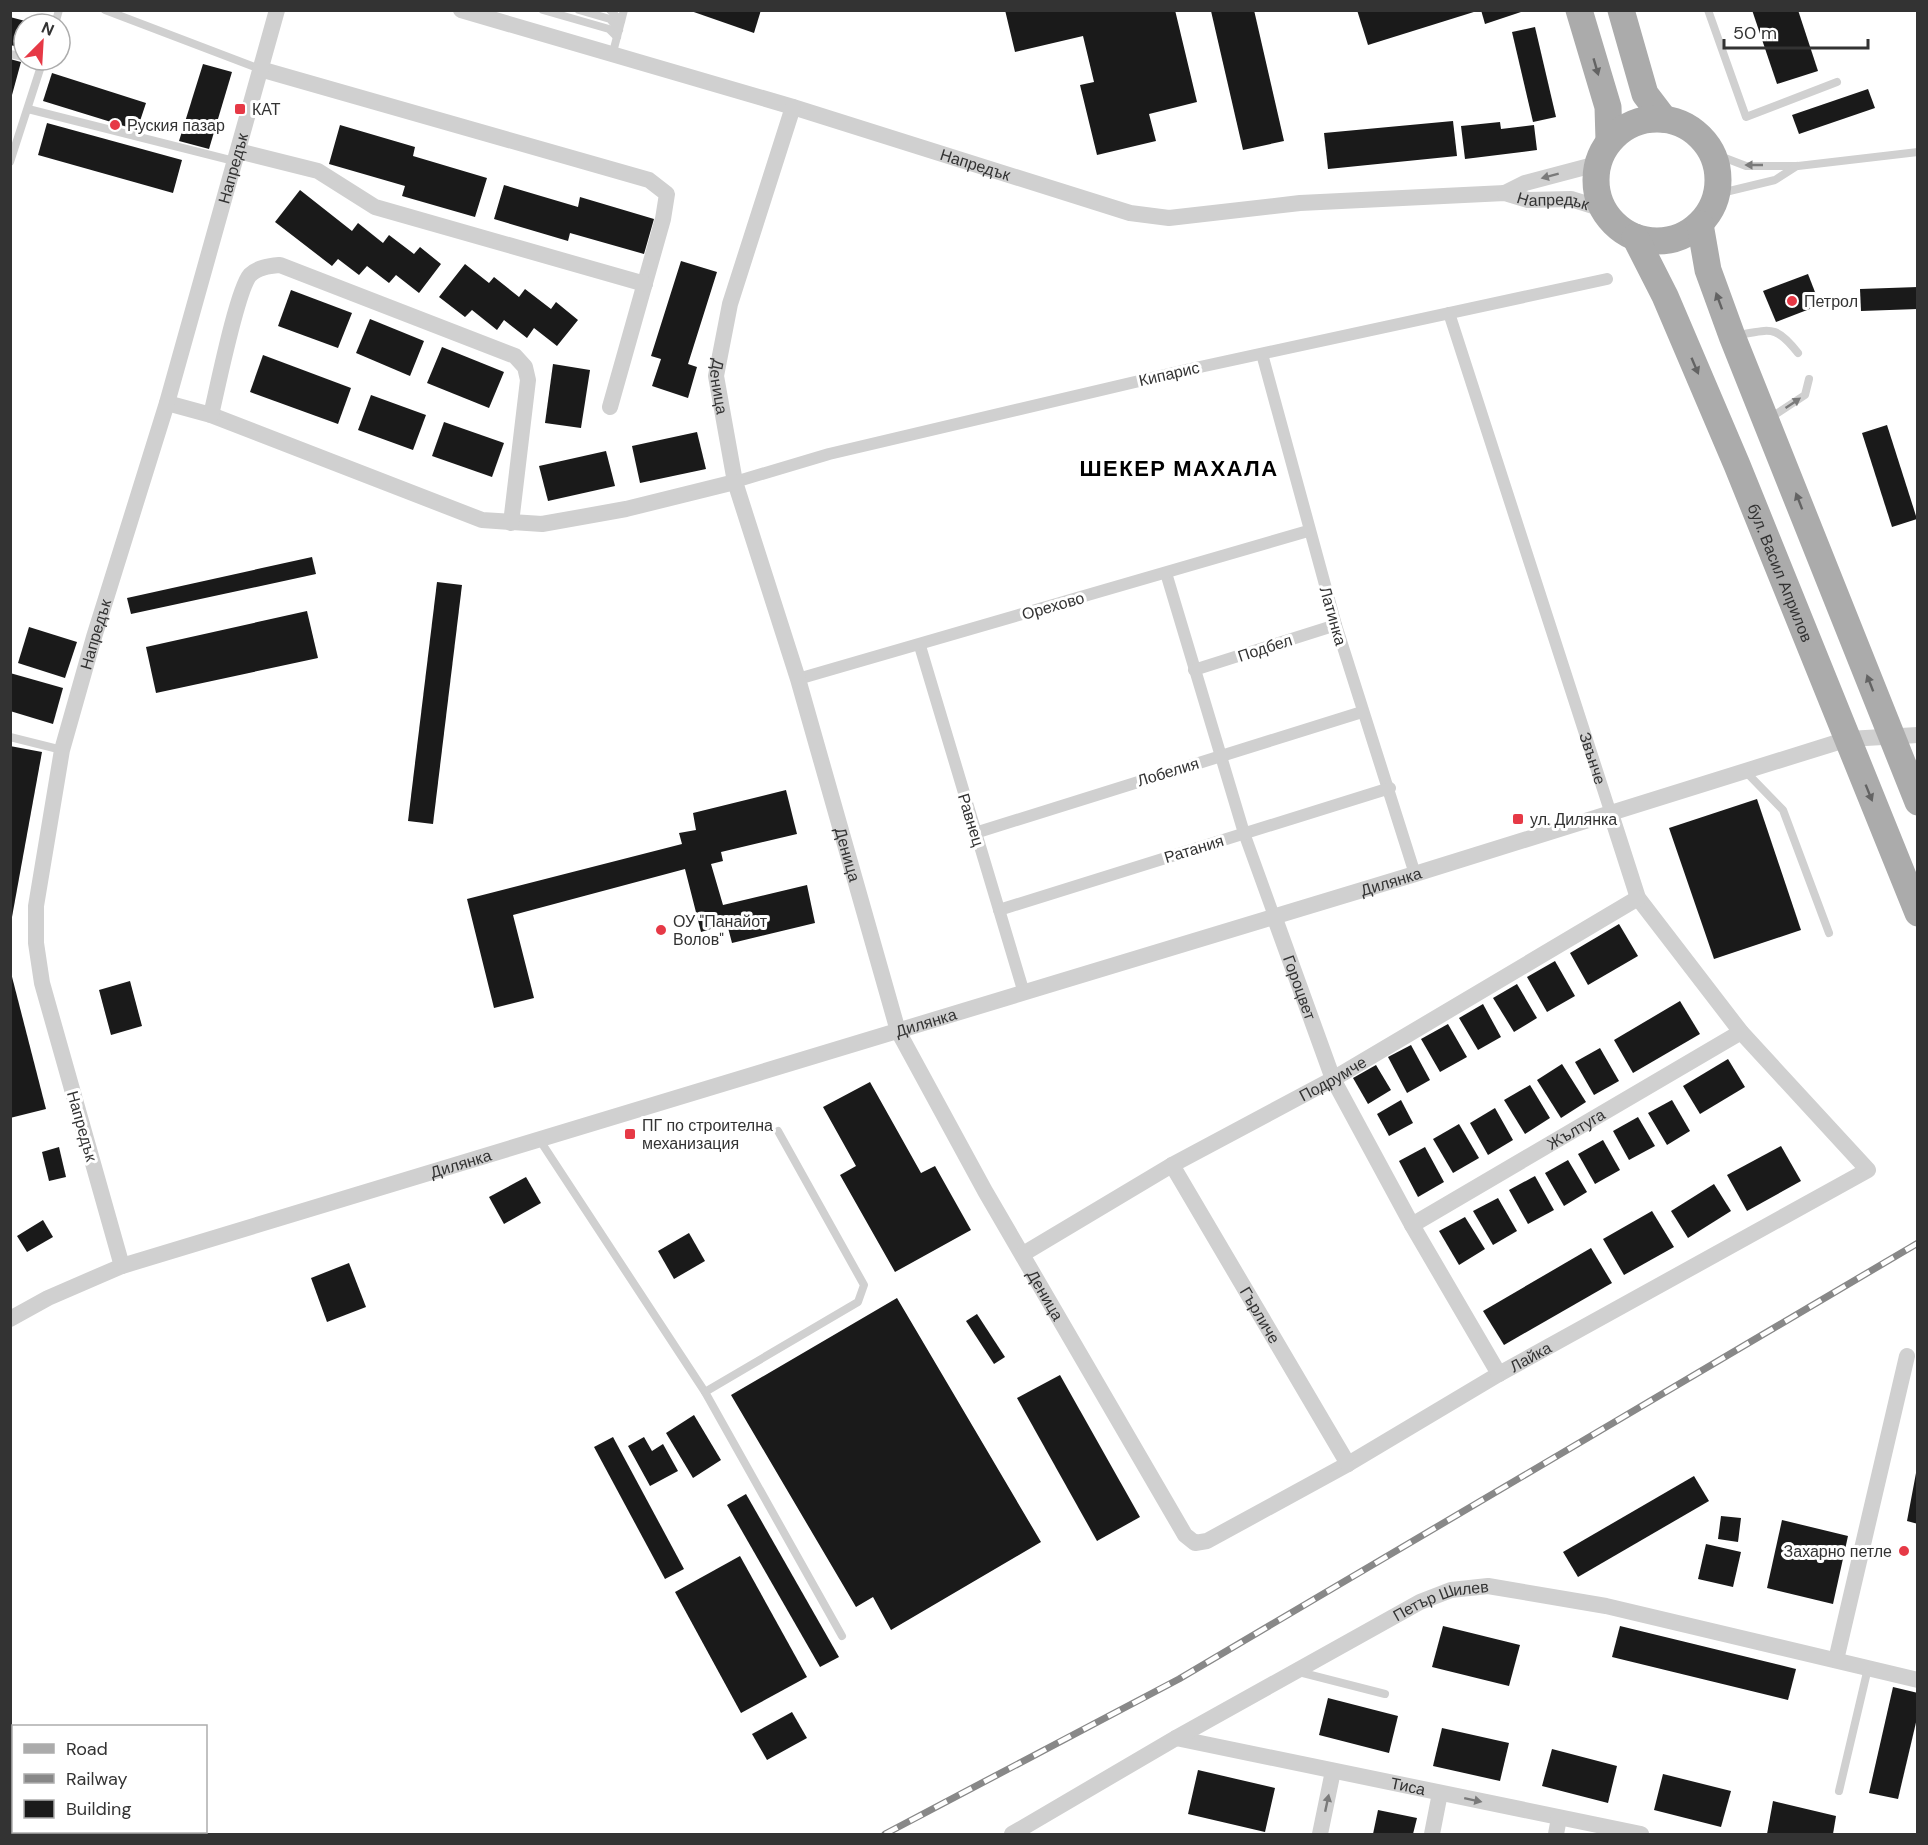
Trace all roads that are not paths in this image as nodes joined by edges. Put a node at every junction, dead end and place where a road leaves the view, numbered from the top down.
1 (105, 10) edge
2 (277, 10) edge
3 (461, 10) edge
4 (543, 10) edge
5 (579, 10) edge
6 (610, 10) edge
7 (1579, 10) edge
8 (1621, 10) edge
9 (1708, 10) edge
10 (621, 20) edge
11 (612, 56) junction
12 (260, 69) junction
13 (37, 72) edge
14 (1837, 82) dead end
15 (793, 107) junction
16 (27, 109) junction
17 (1664, 119) junction
18 (1603, 152) junction
19 (1917, 152) edge
20 (1712, 153) junction
21 (236, 156) junction
22 (10, 162) edge
23 (1797, 166) junction
24 (1504, 192) junction
25 (1717, 194) junction
26 (1603, 209) junction
27 (1700, 224) junction
28 (1635, 237) junction
29 (1607, 279) dead end
30 (645, 284) junction
31 (1449, 313) junction
32 (1732, 336) junction
33 (1798, 353) dead end
34 (1262, 354) junction
35 (1809, 379) dead end
36 (167, 403) junction
37 (610, 407) dead end
38 (211, 415) junction
39 (1767, 420) junction
40 (735, 482) junction
41 (511, 523) junction
42 (1308, 531) junction
43 (1166, 573) junction
44 (1336, 625) junction
45 (920, 646) junction
46 (1194, 670) junction
47 (798, 679) junction
48 (1362, 712) junction
49 (1917, 735) edge
50 (10, 737) edge
51 (1891, 738) junction
52 (1848, 739) junction
53 (62, 750) junction
54 (1222, 755) junction
55 (1746, 772) junction
56 (1390, 788) junction
57 (1917, 802) edge
58 (1611, 814) junction
59 (975, 833) junction
60 (1244, 833) junction
61 (1415, 874) junction
62 (1638, 898) junction
63 (999, 910) junction
64 (1917, 913) edge
65 (1274, 916) junction
66 (1829, 933) dead end
67 (1024, 993) junction
68 (898, 1031) junction
69 (1741, 1032) junction
70 (1333, 1079) junction
71 (778, 1131) dead end
72 (539, 1139) junction
73 (1172, 1165) junction
74 (1868, 1170) joint
75 (1412, 1225) junction
76 (1023, 1254) junction
77 (122, 1266) junction
78 (10, 1319) edge
79 (1907, 1356) dead end
80 (1499, 1374) junction
81 (705, 1392) junction
82 (1348, 1464) junction
83 (1195, 1543) joint
84 (842, 1636) dead end
85 (1836, 1660) junction
86 (1868, 1668) junction
87 (1295, 1671) junction
88 (1917, 1680) edge
89 (1385, 1694) dead end
90 (1176, 1738) junction
91 (1333, 1771) junction
92 (1839, 1791) dead end
93 (1440, 1793) junction
94 (1559, 1818) junction
95 (1012, 1834) edge
96 (1320, 1834) edge
97 (1432, 1834) edge
98 (1556, 1834) edge
99 (1641, 1834) edge

1 - 12 lane
2 - 12 street, Напредък
3 - 11 street, Напредък
4 - 10 lane
5 - 10 lane
6 - 10 lane
7 -> 18 main road
8 - 17 main road
9 - 14 lane
10 - 11 lane
11 - 15 street, Напредък
12 - 21 street, Напредък
12 - 30 street
13 - 16 lane
15 - 24 street, Напредък
15 - 40 street, Деница
16 - 21 lane
16 - 22 lane
17 - 18 main road
17 - 20 main road
18 -> 24 street, Напредък
18 - 26 main road
19 - 23 lane
23 -> 20 lane
20 - 25 main road
21 - 30 street
21 - 36 street, Напредък
23 - 25 lane
24 - 26 street, Напредък
25 - 27 main road
26 - 28 main road
27 - 28 main road
32 -> 27 main road
28 -> 52 main road, бул. Васил Априлов
29 - 31 street, Кипарис
30 - 37 street
31 - 34 street, Кипарис
31 - 58 street, Звънче
32 - 33 lane
32 - 39 main road
34 - 40 street, Кипарис
34 - 42 street, Латинка
39 -> 35 lane
36 - 38 street
36 - 53 street, Напредък
38 - 41 street
38 - 41 street
51 -> 39 main road
40 - 41 street
40 - 47 street, Деница
42 - 43 street, Орехово
42 - 44 street, Латинка
43 - 45 street, Орехово
43 - 46 street, Гороцвет
44 - 46 street, Подбел
44 - 48 street, Латинка
45 - 47 street, Орехово
45 - 59 street, Равнец
46 - 54 street, Гороцвет
47 - 68 street, Деница
48 - 54 street, Лобелия
48 - 56 street, Латинка
49 - 51 street, Дилянка
50 - 53 lane
51 - 52 street, Дилянка
51 - 57 main road
52 - 55 street, Дилянка
52 -> 64 main road, бул. Васил Априлов
53 - 77 street, Напредък
54 - 59 street, Лобелия
54 - 60 street, Гороцвет
55 - 58 street, Дилянка
55 - 66 lane
56 - 60 street, Ратания
56 - 61 street, Латинка
58 - 61 street, Дилянка
58 - 62 street, Звънче
59 - 63 street, Равнец
60 - 63 street, Ратания
60 - 65 street, Гороцвет
61 - 65 street, Дилянка
62 - 69 street, Звънче
62 - 70 street, Подрумче
63 - 67 street, Равнец
65 - 67 street, Дилянка
65 - 70 street, Гороцвет
67 - 68 street, Дилянка
68 - 72 street, Дилянка
68 - 76 street, Деница
69 - 74 street, Звънче
69 - 75 street, Жълтуга
70 - 73 street, Подрумче
70 - 75 street, Гороцвет
71 - 81 lane
72 - 77 street, Дилянка
72 - 81 lane
73 - 76 street, Подрумче
73 - 82 street, Гърличе
74 - 80 street, Лайка
75 - 80 street, Гороцвет
76 - 83 street, Деница
77 - 78 street, Дилянка
79 - 85 street
80 - 82 street, Лайка
81 - 84 lane
82 - 83 street, Лайка
85 - 86 street, Петър Шилев
85 - 87 street, Петър Шилев
86 - 88 street, Петър Шилев
86 - 92 lane
87 - 89 lane
87 - 90 street, Петър Шилев
90 - 91 street, Тиса
90 - 95 street, Петър Шилев
91 - 93 street, Тиса
96 -> 91 street
93 -> 94 street, Тиса
93 - 97 street
94 - 98 street
94 - 99 street, Тиса

